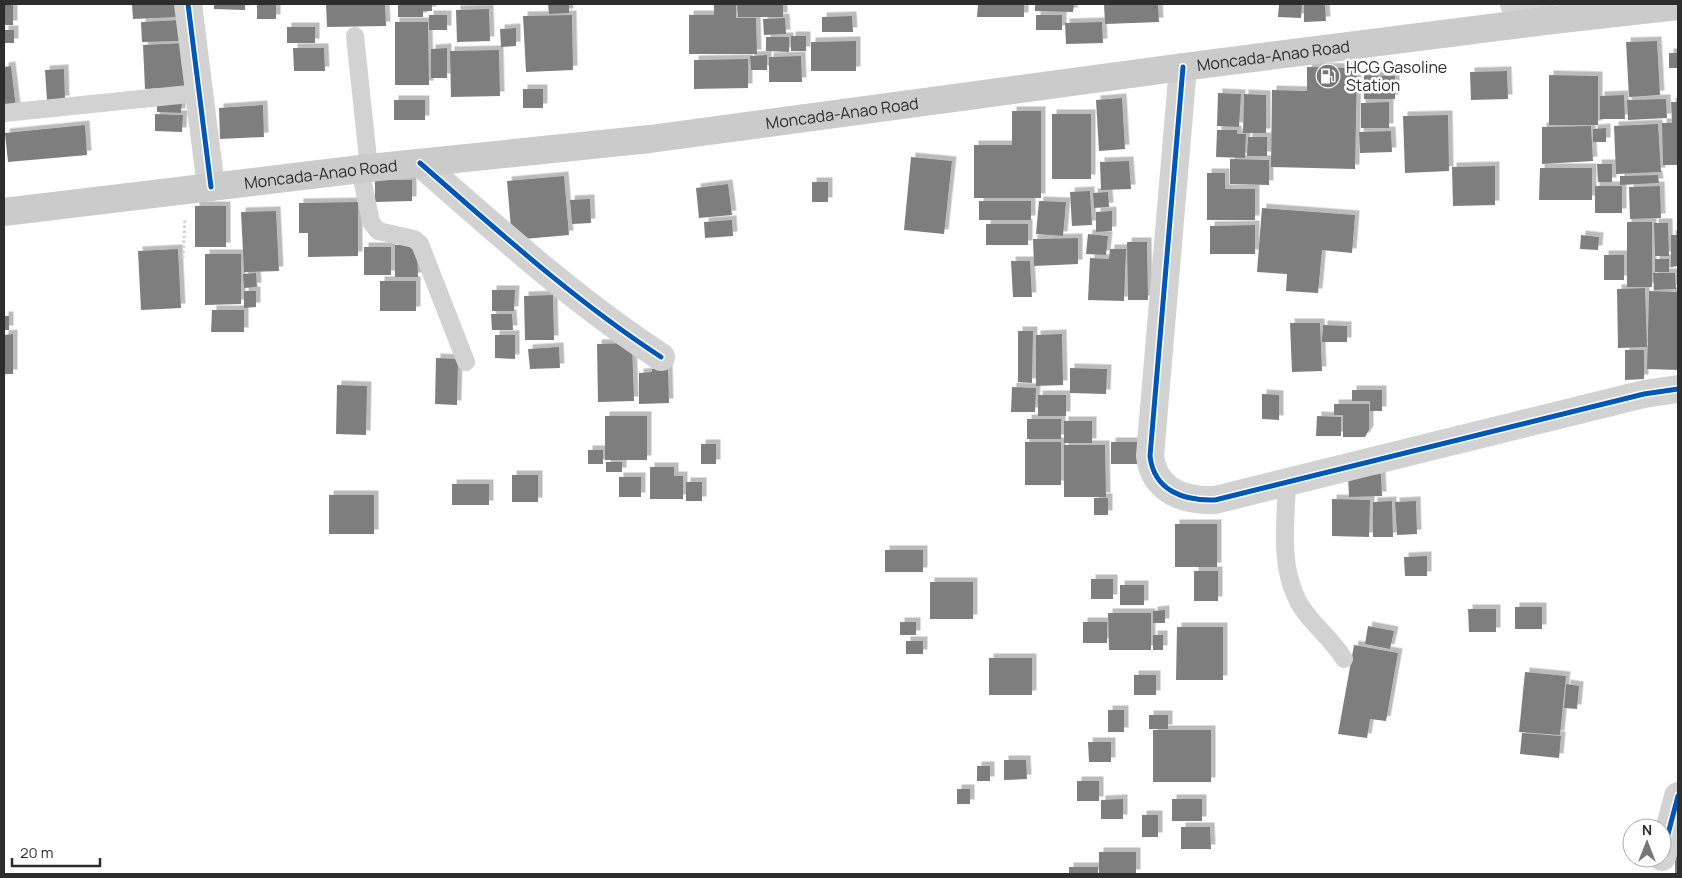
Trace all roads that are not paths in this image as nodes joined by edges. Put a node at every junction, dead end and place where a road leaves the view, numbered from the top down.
1 (188, 4) edge
2 (1514, 4) edge
3 (1674, 6) edge
4 (1553, 20) junction
5 (355, 36) dead end
6 (1183, 67) junction
7 (199, 93) junction
8 (4, 113) edge
9 (420, 163) junction
10 (364, 168) junction
11 (199, 189) junction
12 (4, 212) edge
13 (661, 357) dead end
14 (466, 362) dead end
15 (1678, 390) edge
16 (1287, 482) junction
17 (1344, 659) dead end
18 (1678, 796) edge
19 (1672, 819) edge

1 - 7 street
2 - 4 street
3 - 4 main road, Moncada-Anao Road
4 - 6 main road, Moncada-Anao Road
5 - 10 lane
6 - 9 main road, Moncada-Anao Road
6 - 16 street
7 - 8 lane
7 - 11 street
9 - 10 main road, Moncada-Anao Road
9 - 13 street
10 - 11 main road, Moncada-Anao Road
10 - 14 lane
11 - 12 main road, Moncada-Anao Road
15 - 16 street
16 - 17 lane
18 - 19 street

